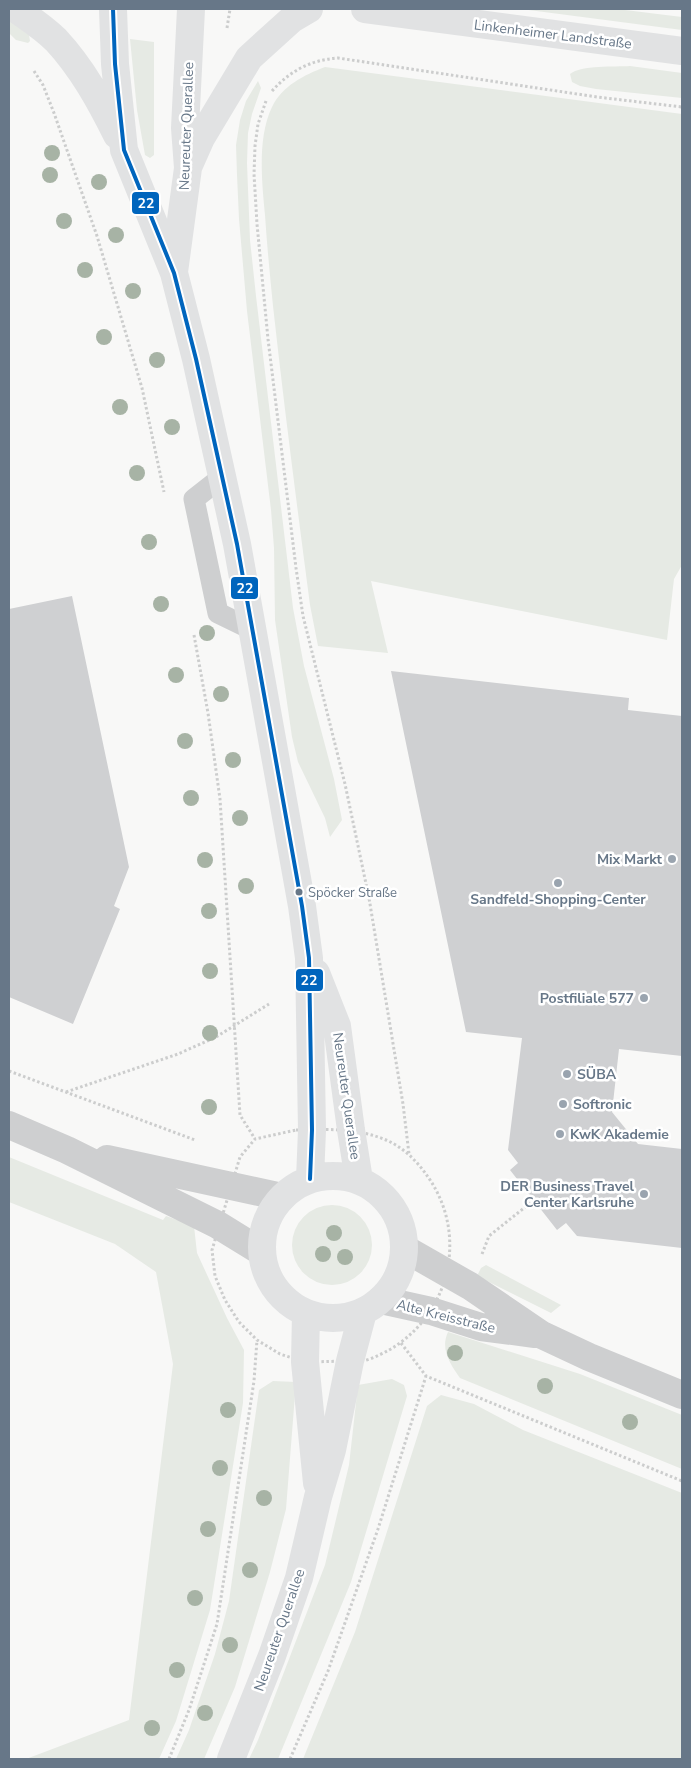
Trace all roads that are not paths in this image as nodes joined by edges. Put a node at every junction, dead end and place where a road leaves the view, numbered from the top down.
1 (16, 9) edge
2 (113, 9) edge
3 (191, 9) edge
4 (309, 9) edge
5 (365, 9) edge
6 (682, 50) edge
7 (124, 150) junction
8 (188, 168) junction
9 (174, 274) junction
10 (309, 958) junction
11 (9, 1125) edge
12 (67, 1150) junction
13 (310, 1179) junction
14 (359, 1180) junction
15 (282, 1198) junction
16 (405, 1249) junction
17 (262, 1252) junction
18 (372, 1306) junction
19 (306, 1313) junction
20 (542, 1335) junction
21 (682, 1395) edge
22 (318, 1497) junction
23 (231, 1759) edge

1 - 7 street
2 - 7 street, Neureuter Querallee
3 - 8 street, Neureuter Querallee
4 - 8 street
5 - 6 street, Linkenheimer Landstraße
7 - 9 street, Neureuter Querallee
8 - 9 street, Neureuter Querallee
9 - 10 street, Neureuter Querallee
10 - 13 street, Neureuter Querallee
10 - 14 street, Neureuter Querallee
11 - 12 street
12 - 15 street
12 - 17 street
13 - 14 street, Neureuter Querallee
13 - 15 street, Neureuter Querallee
14 - 16 street, Neureuter Querallee
15 - 17 street, Neureuter Querallee
16 - 18 street, Neureuter Querallee
16 - 20 street, Alte Kreisstraße
17 - 19 street, Neureuter Querallee
18 - 19 street, Neureuter Querallee
18 - 20 street, Alte Kreisstraße
18 - 22 street, Neureuter Querallee
19 - 22 street, Neureuter Querallee
20 - 21 street, Alte Kreisstraße
22 - 23 street, Neureuter Querallee

